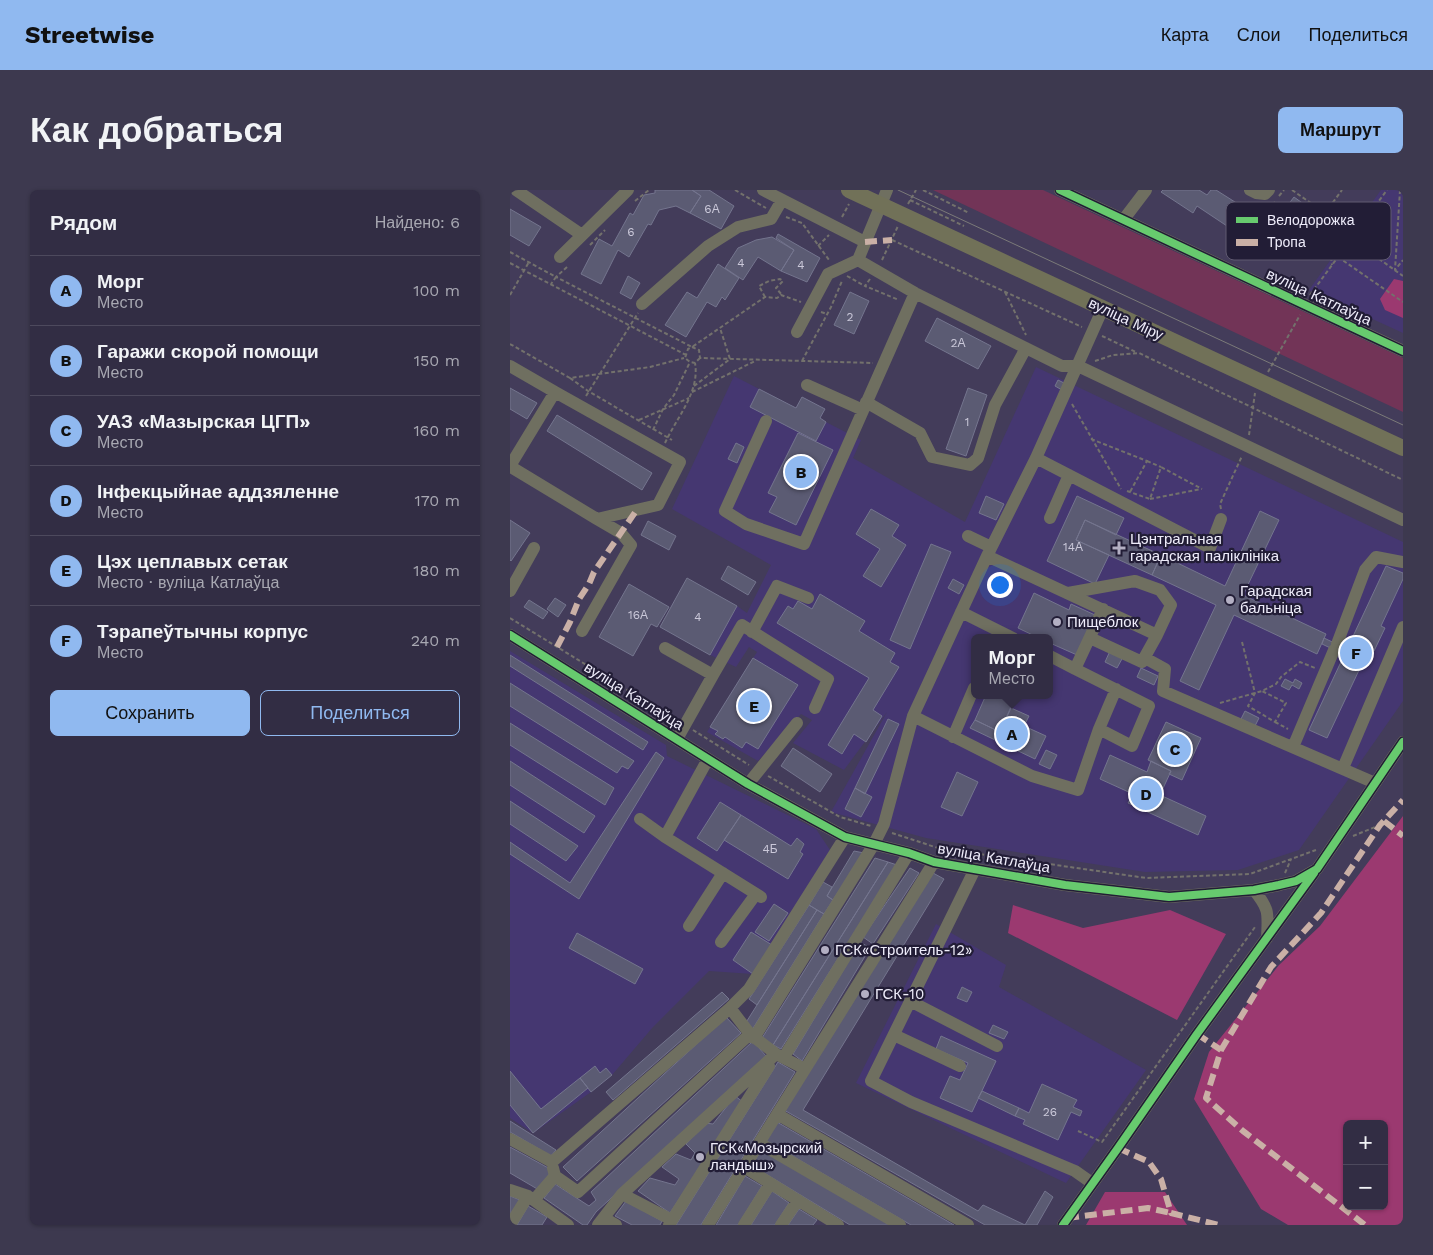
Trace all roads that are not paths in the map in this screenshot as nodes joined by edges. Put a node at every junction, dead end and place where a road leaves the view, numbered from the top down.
1 (516, 190) edge
2 (628, 190) edge
3 (763, 190) edge
4 (849, 190) edge
5 (1060, 190) edge
6 (1146, 190) edge
7 (1250, 190) edge
8 (1269, 190) edge
9 (883, 197) edge
10 (782, 200) junction
11 (1124, 220) junction
12 (582, 235) junction
13 (865, 242) junction
14 (560, 257) dead end
15 (858, 260) junction
16 (913, 298) junction
17 (642, 304) road end
18 (1103, 308) junction
19 (797, 332) dead end
20 (1030, 351) junction
21 (1403, 351) edge
22 (510, 366) edge
23 (1078, 366) junction
24 (807, 385) dead end
25 (555, 392) junction
26 (864, 406) junction
27 (766, 421) dead end
28 (1403, 448) edge
29 (1036, 458) junction
30 (510, 467) edge
31 (1069, 475) junction
32 (1050, 518) dead end
33 (597, 519) junction
34 (1221, 519) road end
35 (1403, 520) edge
36 (968, 536) dead end
37 (534, 548) dead end
38 (989, 552) junction
39 (1403, 562) edge
40 (510, 591) edge
41 (1068, 593) junction
42 (808, 598) dead end
43 (1104, 609) junction
44 (961, 612) junction
45 (1403, 627) edge
46 (582, 631) dead end
47 (752, 632) junction
48 (998, 634) edge
49 (510, 635) edge
50 (1157, 635) junction
51 (1090, 638) junction
52 (665, 648) dead end
53 (1053, 658) edge
54 (1144, 658) junction
55 (1075, 669) junction
56 (713, 675) junction
57 (1116, 689) junction
58 (971, 695) edge
59 (815, 708) dead end
60 (913, 716) junction
61 (796, 723) dead end
62 (1099, 729) junction
63 (953, 737) junction
64 (677, 739) junction
65 (1403, 742) edge
66 (1293, 746) junction
67 (708, 759) junction
68 (1343, 768) junction
69 (1375, 783) junction
70 (748, 784) junction
71 (640, 819) dead end
72 (666, 837) junction
73 (845, 837) junction
74 (874, 844) junction
75 (909, 853) junction
76 (934, 862) junction
77 (975, 868) junction
78 (1317, 869) junction
79 (723, 873) junction
80 (1254, 890) junction
81 (689, 926) dead end
82 (1267, 938) junction
83 (721, 942) dead end
84 (910, 1001) junction
85 (730, 1008) junction
86 (894, 1035) junction
87 (752, 1036) junction
88 (997, 1046) dead end
89 (780, 1056) junction
90 (960, 1066) dead end
91 (805, 1069) junction
92 (776, 1114) junction
93 (510, 1139) edge
94 (759, 1142) junction
95 (552, 1162) junction
96 (744, 1167) junction
97 (555, 1176) junction
98 (1092, 1182) junction
99 (770, 1184) junction
100 (510, 1190) edge
101 (622, 1194) junction
102 (531, 1198) junction
103 (798, 1200) junction
104 (550, 1220) edge
105 (821, 1221) edge
106 (601, 1222) edge
107 (671, 1222) edge
108 (510, 1225) edge
109 (568, 1225) edge
110 (616, 1225) edge
111 (708, 1225) edge
112 (744, 1225) edge
113 (782, 1225) edge
114 (838, 1225) edge
115 (900, 1225) edge
116 (968, 1225) edge
117 (1063, 1225) edge

1 - 12 street
2 - 12 street
3 - 10 street
4 - 9 main road, вуліца Міру
5 - 11 street, вуліца Катлаўца
6 - 11 street
7 - 8 street
9 - 13 street
9 - 18 main road, вуліца Міру
10 - 13 street
10 - 17 street
11 - 21 street, вуліца Катлаўца
12 - 14 street
13 - 15 street
15 - 16 street
15 - 19 street
16 - 20 street
16 - 26 street
18 - 23 street
18 - 28 main road, вуліца Міру
20 - 23 street
20 - 26 street
22 - 25 street
23 - 29 street
23 - 35 street
24 - 26 street
25 - 30 street
25 - 33 street
26 - 27 street
29 - 31 street
29 - 38 street
30 - 33 street
31 - 32 street
31 - 34 street
33 - 46 street
36 - 38 street
37 - 40 street
38 - 41 street
38 - 44 street
39 - 66 street
41 - 43 street
41 - 50 street
42 - 47 street
43 - 50 street
43 - 51 street
44 - 48 street
44 - 60 street
45 - 68 street
47 - 56 street
47 - 59 street
49 - 64 street, вуліца Катлаўца
50 - 54 street
51 - 54 street
51 - 55 street
52 - 56 street
53 - 55 street
54 - 66 street
55 - 57 street
56 - 64 street
57 - 62 street
57 - 62 street
58 - 63 street
60 - 63 street
60 - 74 street
61 - 70 street
62 - 63 street
64 - 67 street, вуліца Катлаўца
65 - 69 street, вуліца Катлаўца
66 - 68 street
67 - 70 street, вуліца Катлаўца
67 - 72 street
68 - 69 street
69 - 78 street, вуліца Катлаўца
70 - 73 street, вуліца Катлаўца
71 - 72 street
72 - 79 street
73 - 74 street, вуліца Катлаўца
73 - 85 street
74 - 75 street, вуліца Катлаўца
74 - 87 street
75 - 76 street, вуліца Катлаўца
75 - 89 street
76 - 77 street, вуліца Катлаўца
76 - 91 street
77 - 80 street, вуліца Катлаўца
77 - 84 street
78 - 80 street, вуліца Катлаўца
78 - 82 street, вуліца Катлаўца
79 - 81 street
79 - 83 street
80 - 82 street
82 - 98 street, вуліца Катлаўца
84 - 86 street
84 - 88 street
85 - 87 street
85 - 95 street
86 - 90 street
86 - 98 street
87 - 89 street
87 - 97 street
89 - 91 street
89 - 101 street
89 - 107 street
91 - 92 street
92 - 94 street
92 - 116 street
93 - 95 street
94 - 96 street
94 - 115 street
95 - 97 street
96 - 99 street
96 - 111 street
97 - 102 street
98 - 117 street, вуліца Катлаўца
99 - 103 street
99 - 112 street
100 - 102 street
101 - 106 street
101 - 107 street
102 - 104 street
102 - 108 street
103 - 105 street
103 - 113 street
104 - 109 street
105 - 114 street
106 - 110 street

